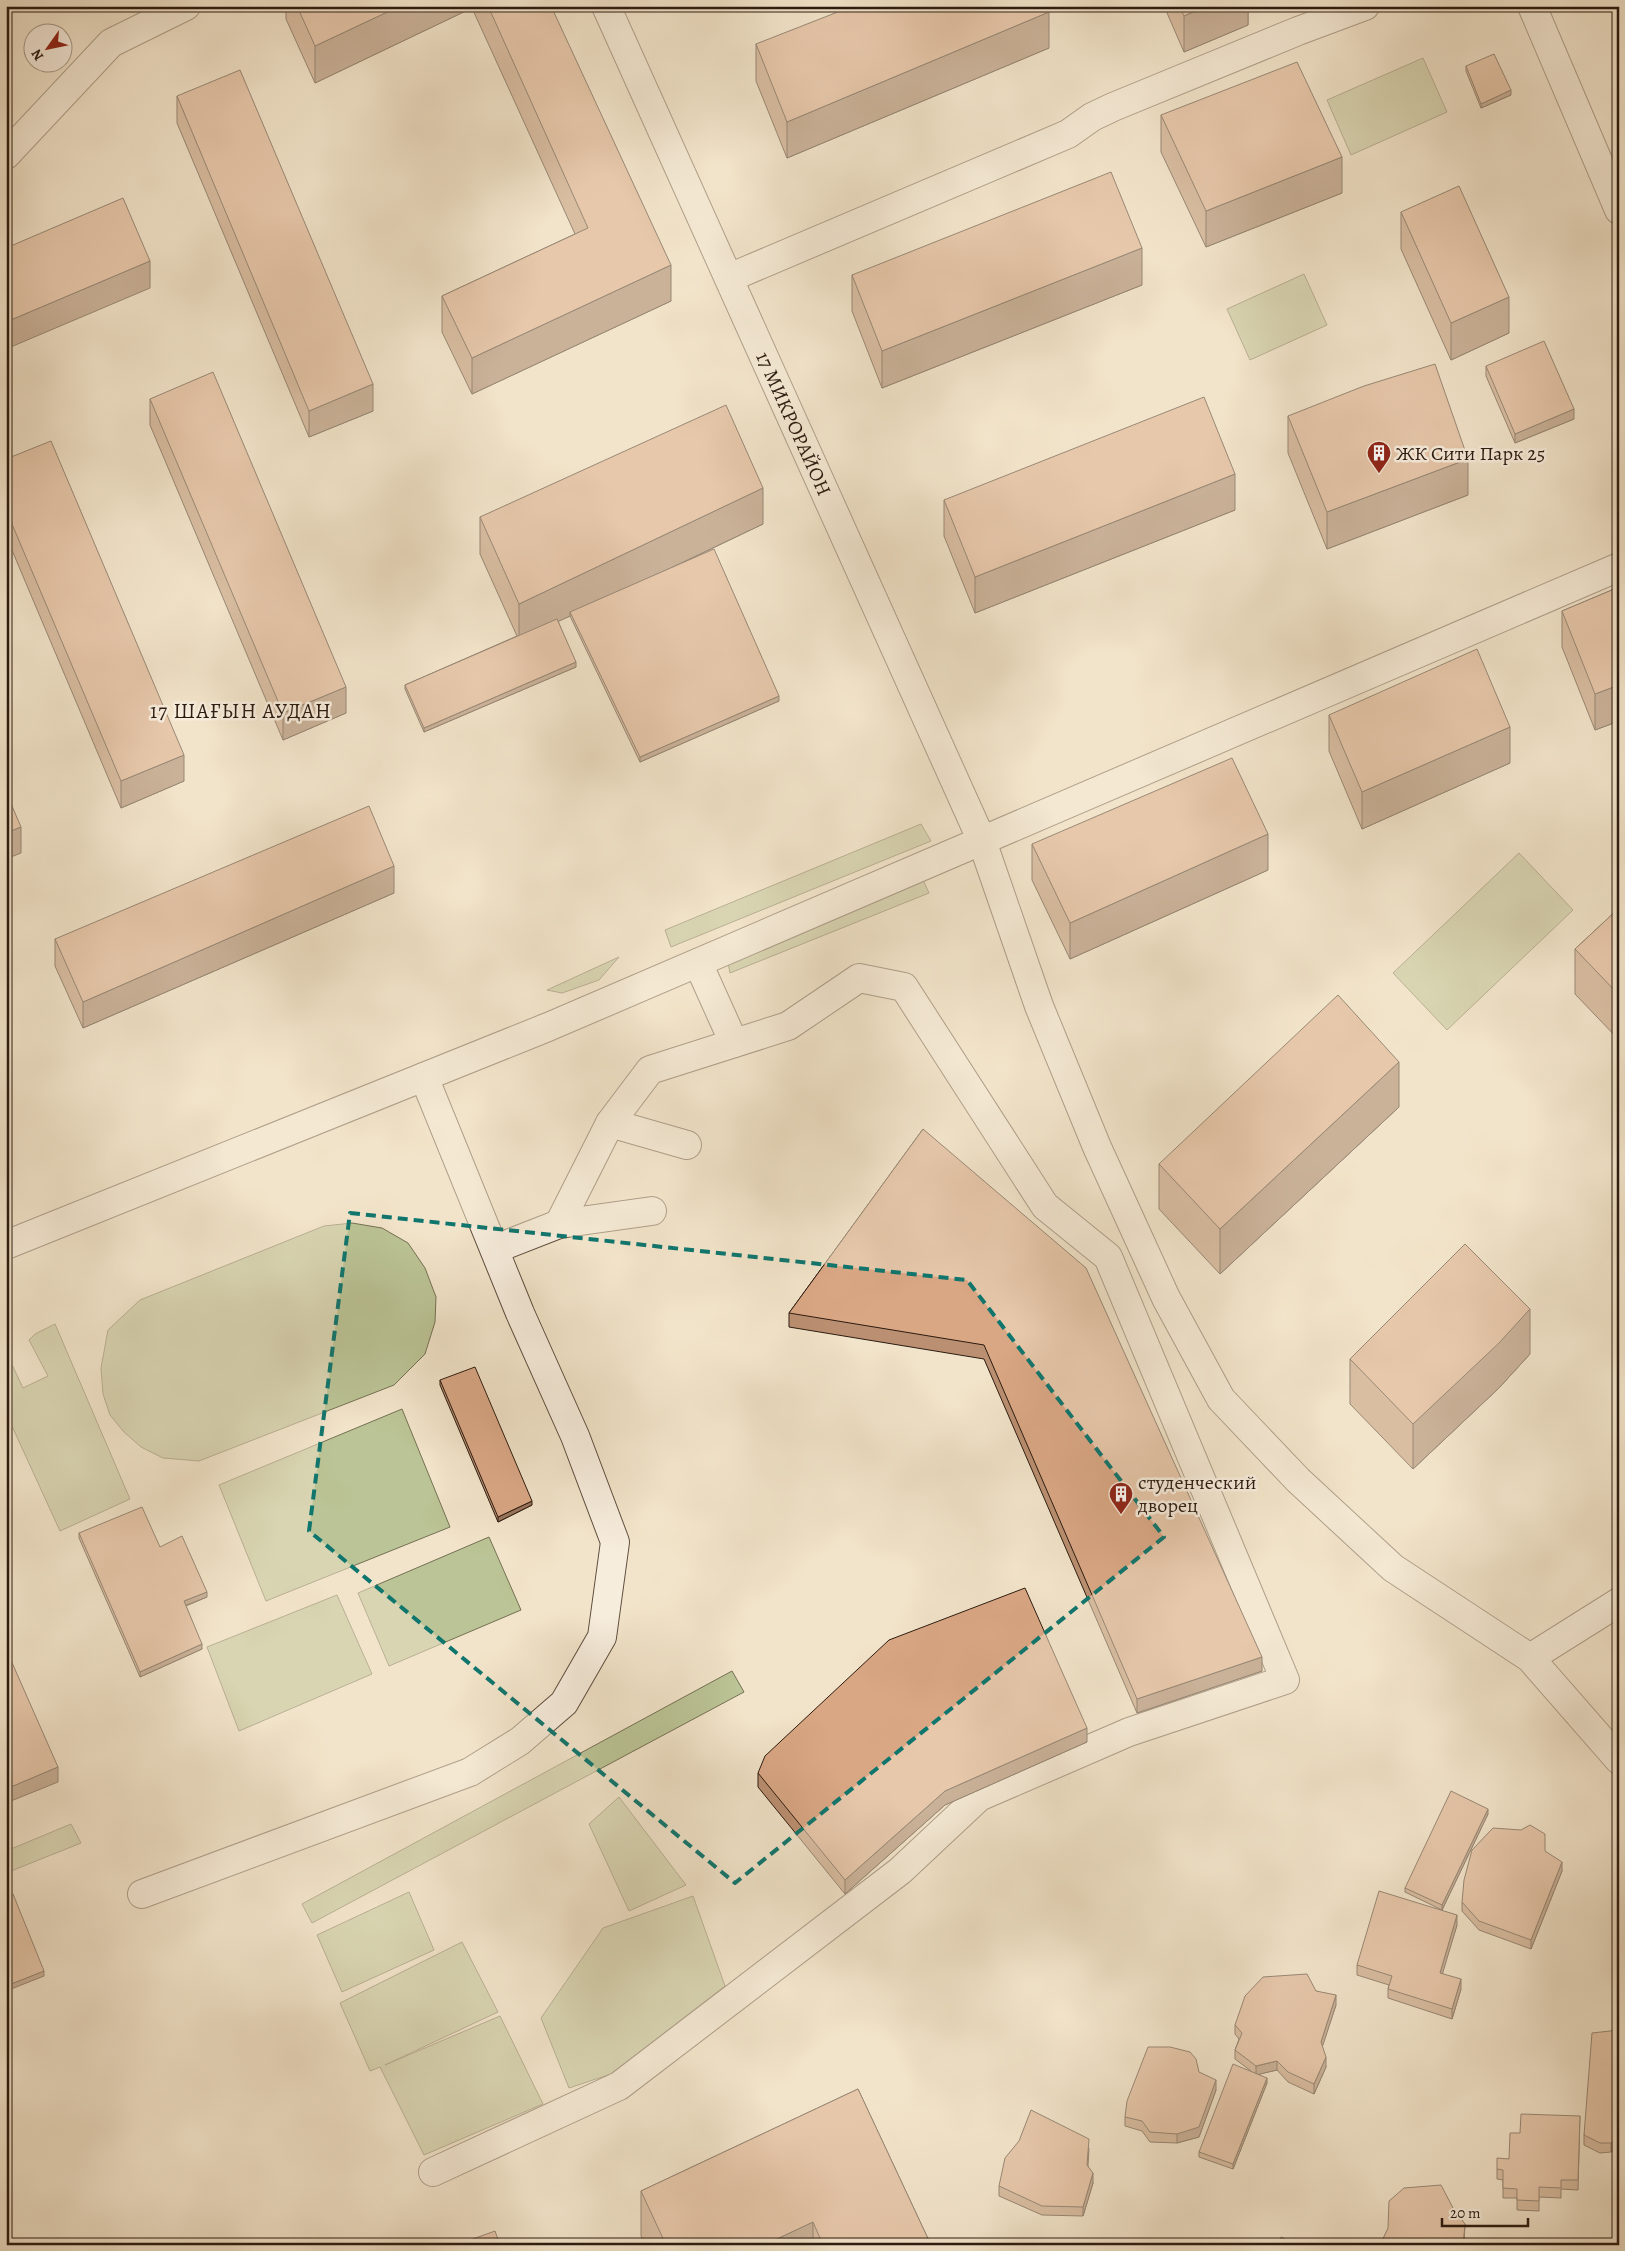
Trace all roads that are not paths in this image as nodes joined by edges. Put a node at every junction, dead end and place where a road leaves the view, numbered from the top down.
1 (186, 6) edge
2 (606, 6) edge
3 (1365, 6) edge
4 (1532, 6) edge
5 (6, 155) edge
6 (1619, 210) edge
7 (729, 278) junction
8 (1619, 567) edge
9 (982, 841) junction
10 (698, 963) junction
11 (734, 1043) junction
12 (424, 1077) junction
13 (610, 1123) junction
14 (687, 1145) dead end
15 (652, 1211) dead end
16 (559, 1224) junction
17 (6, 1245) edge
18 (494, 1249) junction
19 (1619, 1602) edge
20 (1530, 1658) junction
21 (1619, 1760) edge
22 (142, 1894) dead end
23 (433, 2172) dead end

1 - 5 street
2 - 7 street, 17 МИКРОРАЙОН
3 - 7 street
4 - 6 street
7 - 9 street, 17 МИКРОРАЙОН
8 - 9 street
9 - 10 street
9 - 20 street, 17 МИКРОРАЙОН
10 - 11 street
10 - 12 street
11 - 13 street
11 - 23 street
12 - 17 street
12 - 18 street
13 - 14 street
13 - 16 street
15 - 16 street
16 - 18 street
18 - 22 street
19 - 20 street
20 - 21 street, 17 МИКРОРАЙОН

